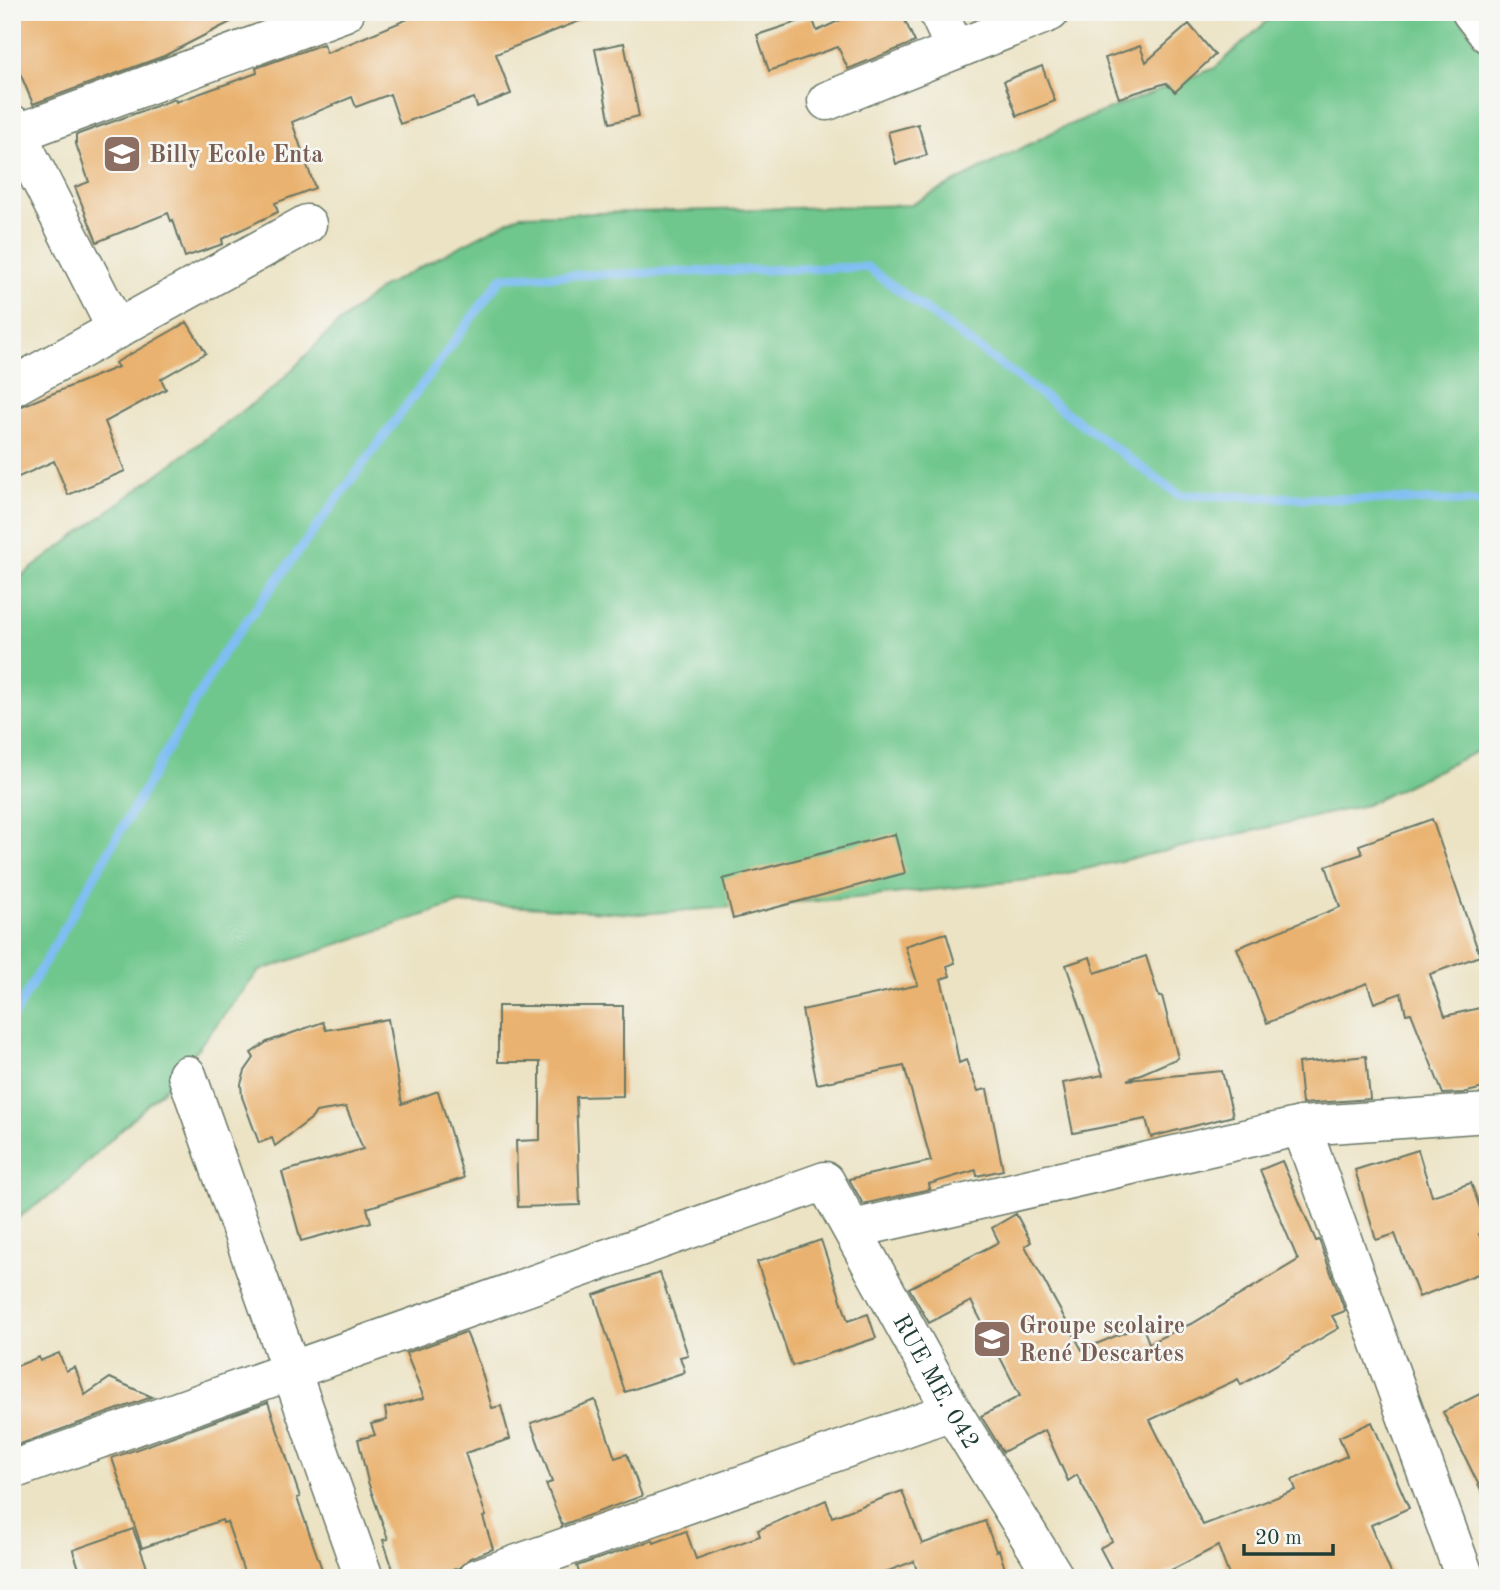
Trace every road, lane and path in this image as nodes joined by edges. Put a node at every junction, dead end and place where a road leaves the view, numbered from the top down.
1 (345, 12) edge
2 (938, 12) edge
3 (1050, 12) edge
4 (1471, 12) edge
5 (1488, 34) edge
6 (955, 49) junction
7 (827, 101) dead end
8 (15, 128) edge
9 (307, 224) dead end
10 (117, 330) junction
11 (12, 387) edge
12 (187, 1075) dead end
13 (1488, 1113) edge
14 (1301, 1126) junction
15 (853, 1230) junction
16 (292, 1372) junction
17 (952, 1411) junction
18 (12, 1470) edge
19 (364, 1578) edge
20 (478, 1578) edge
21 (1055, 1578) edge
22 (1465, 1578) edge

1 - 8 street
2 - 6 street
3 - 6 street
4 - 5 street
6 - 7 street
8 - 10 street
9 - 10 street
10 - 11 street
12 - 16 street
13 - 14 street
14 - 15 street
14 - 22 street
15 - 16 street, RUE ME. 042
15 - 17 street, RUE ME. 042
16 - 18 street
16 - 19 street
17 - 20 street
17 - 21 street, RUE ME. 042

